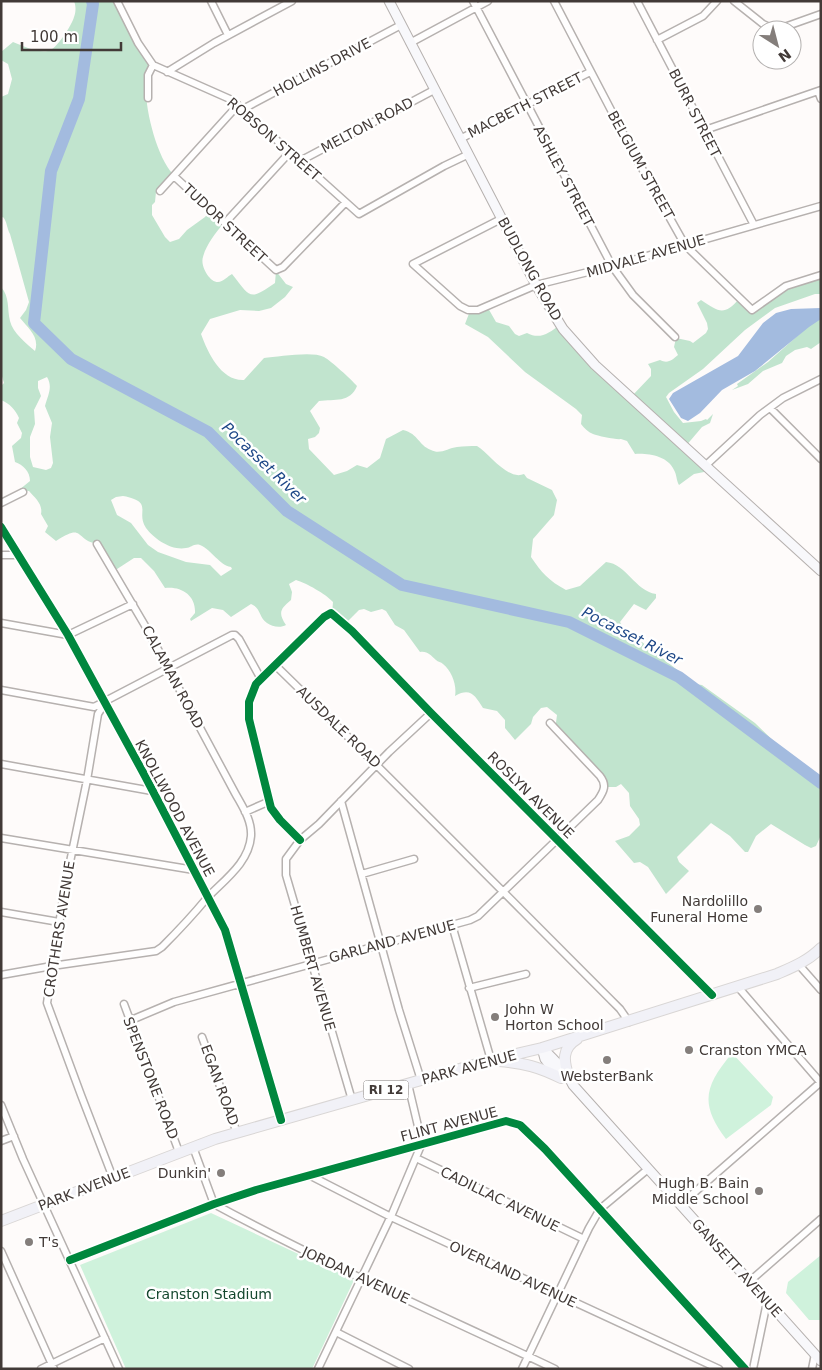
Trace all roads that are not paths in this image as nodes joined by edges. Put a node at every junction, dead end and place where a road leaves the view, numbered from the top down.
1 (117, 1) edge
2 (212, 1) edge
3 (292, 1) edge
4 (389, 1) edge
5 (488, 1) edge
6 (554, 1) edge
7 (637, 1) edge
8 (717, 1) edge
9 (734, 1) edge
10 (474, 4) edge
11 (821, 14) edge
12 (401, 25) junction
13 (228, 35) junction
14 (657, 40) junction
15 (410, 43) junction
16 (153, 65) junction
17 (167, 72) junction
18 (590, 72) junction
19 (434, 90) junction
20 (819, 91) edge
21 (148, 98) dead end
22 (821, 99) edge
23 (526, 105) junction
24 (240, 107) junction
25 (705, 130) junction
26 (460, 139) junction
27 (290, 152) junction
28 (468, 155) junction
29 (300, 161) junction
30 (175, 177) junction
31 (160, 192) dead end
32 (345, 203) junction
33 (821, 206) edge
34 (501, 219) junction
35 (225, 223) junction
36 (754, 225) junction
37 (685, 245) junction
38 (612, 266) junction
39 (821, 275) edge
40 (536, 285) junction
41 (675, 337) dead end
42 (821, 379) edge
43 (770, 408) junction
44 (821, 459) edge
45 (705, 466) junction
46 (23, 492) dead end
47 (1, 503) edge
48 (1, 527) edge
49 (98, 544) dead end
50 (18, 553) junction
51 (1, 555) edge
52 (821, 571) edge
53 (134, 604) junction
54 (1, 623) edge
55 (68, 635) junction
56 (276, 665) junction
57 (168, 669) junction
58 (262, 679) junction
59 (1, 690) edge
60 (105, 703) junction
61 (431, 713) junction
62 (550, 723) dead end
63 (1, 764) edge
64 (377, 764) junction
65 (87, 780) junction
66 (152, 791) junction
67 (270, 801) junction
68 (341, 801) junction
69 (245, 812) junction
70 (1, 838) edge
71 (557, 838) junction
72 (300, 840) junction
73 (72, 850) junction
74 (414, 859) dead end
75 (194, 870) junction
76 (362, 874) junction
77 (502, 891) junction
78 (208, 897) junction
79 (1, 912) edge
80 (59, 922) junction
81 (452, 925) junction
82 (382, 944) junction
83 (821, 948) edge
84 (311, 964) junction
85 (799, 965) junction
86 (52, 966) junction
87 (526, 974) dead end
88 (1, 975) edge
89 (242, 983) junction
90 (738, 987) junction
91 (469, 988) junction
92 (821, 990) edge
93 (712, 995) junction
94 (124, 1004) dead end
95 (129, 1021) junction
96 (629, 1022) junction
97 (202, 1036) dead end
98 (580, 1036) junction
99 (542, 1048) junction
100 (491, 1060) junction
101 (421, 1080) junction
102 (568, 1080) junction
103 (821, 1082) edge
104 (408, 1084) junction
105 (352, 1100) junction
106 (1, 1105) edge
107 (281, 1120) junction
108 (237, 1133) junction
109 (14, 1136) junction
110 (1, 1142) edge
111 (422, 1143) junction
112 (193, 1147) junction
113 (180, 1152) junction
114 (416, 1158) junction
115 (648, 1169) junction
116 (309, 1175) junction
117 (113, 1178) junction
118 (214, 1204) junction
119 (44, 1205) junction
120 (680, 1206) junction
121 (600, 1209) junction
122 (390, 1217) junction
123 (821, 1219) edge
124 (1, 1221) edge
125 (584, 1239) junction
126 (1, 1251) edge
127 (70, 1260) junction
128 (361, 1278) junction
129 (750, 1281) junction
130 (557, 1295) junction
131 (768, 1302) junction
132 (336, 1332) junction
133 (105, 1338) junction
134 (528, 1356) junction
135 (818, 1358) edge
136 (53, 1366) edge
137 (42, 1369) edge
138 (119, 1369) edge
139 (318, 1369) edge
140 (409, 1369) edge
141 (522, 1369) edge
142 (555, 1369) edge
143 (719, 1369) edge
144 (745, 1369) edge
145 (753, 1369) edge
146 (812, 1369) edge

1 - 16 street
2 - 13 street
3 - 13 street
4 - 12 main road, BUDLONG ROAD
5 - 10 street
6 - 18 street, BELGIUM STREET
7 - 14 street, BURR STREET
8 - 14 street
9 - 11 street
10 - 15 street
10 - 23 street, ASHLEY STREET
12 - 15 main road, BUDLONG ROAD
12 - 24 street, HOLLINS DRIVE
13 - 17 street
14 - 25 street, BURR STREET
15 - 19 main road, BUDLONG ROAD
16 - 17 street, ROBSON STREET
16 - 21 street
17 - 24 street, ROBSON STREET
18 - 23 street, MACBETH STREET
18 - 37 street, BELGIUM STREET
19 - 26 main road, BUDLONG ROAD
19 - 29 street, MELTON ROAD
20 - 22 street
20 - 25 street
23 - 26 street, MACBETH STREET
23 - 38 street, ASHLEY STREET
24 - 27 street, ROBSON STREET
24 - 30 street
25 - 36 street, BURR STREET
26 - 28 main road, BUDLONG ROAD
27 - 29 street, ROBSON STREET
27 - 35 street
28 - 32 street, ROBSON STREET
28 - 34 main road, BUDLONG ROAD
29 - 32 street, ROBSON STREET
30 - 31 street
30 - 35 street, TUDOR STREET
32 - 35 street, TUDOR STREET
33 - 36 street, MIDVALE AVENUE
34 - 40 main road, BUDLONG ROAD
34 - 40 street, MIDVALE AVENUE
36 - 37 street, MIDVALE AVENUE
37 - 38 street, MIDVALE AVENUE
37 - 39 street, BELGIUM STREET
38 - 40 street, MIDVALE AVENUE
38 - 41 street, ASHLEY STREET
40 - 45 main road, BUDLONG ROAD
42 - 43 street
43 - 44 street
43 - 45 street
45 - 52 main road, BUDLONG ROAD
46 - 47 street
48 - 50 street, KNOLLWOOD AVENUE
49 - 53 street, CALAMAN ROAD
50 - 51 street
50 - 55 street, KNOLLWOOD AVENUE
53 - 55 street
53 - 57 street, CALAMAN ROAD
54 - 55 street
55 - 60 street, KNOLLWOOD AVENUE
56 - 58 street
56 - 61 street, ROSLYN AVENUE
56 - 64 street, AUSDALE ROAD
57 - 58 street
57 - 60 street
57 - 69 street, CALAMAN ROAD
58 - 67 street
59 - 60 street
60 - 65 street, CROTHERS AVENUE
60 - 66 street, KNOLLWOOD AVENUE
61 - 64 street, HUMBERT AVENUE
61 - 71 street, ROSLYN AVENUE
62 - 71 street, GARLAND AVENUE
63 - 65 street
64 - 68 street, HUMBERT AVENUE
64 - 77 street, AUSDALE ROAD
65 - 66 street
65 - 73 street, CROTHERS AVENUE
66 - 75 street, KNOLLWOOD AVENUE
67 - 69 street
67 - 72 street
68 - 72 street, HUMBERT AVENUE
68 - 76 street
69 - 78 street, CALAMAN ROAD
70 - 73 street
71 - 77 street, GARLAND AVENUE
71 - 93 street, ROSLYN AVENUE
72 - 84 street, HUMBERT AVENUE
73 - 75 street
73 - 80 street, CROTHERS AVENUE
74 - 76 street
75 - 78 street, KNOLLWOOD AVENUE
76 - 82 street
77 - 81 street, GARLAND AVENUE
77 - 96 street, AUSDALE ROAD
78 - 86 street, CALAMAN ROAD
78 - 89 street, KNOLLWOOD AVENUE
79 - 80 street
80 - 86 street, CROTHERS AVENUE
81 - 82 street, GARLAND AVENUE
81 - 91 street
82 - 84 street, GARLAND AVENUE
82 - 101 street
83 - 85 main road, PARK AVENUE / RI 12
84 - 89 street, GARLAND AVENUE
84 - 105 street, HUMBERT AVENUE
85 - 90 main road, PARK AVENUE / RI 12
85 - 92 street
86 - 88 street, CALAMAN ROAD
86 - 117 street, CROTHERS AVENUE
87 - 91 street
89 - 95 street, GARLAND AVENUE
89 - 107 street, KNOLLWOOD AVENUE
90 - 93 main road, PARK AVENUE / RI 12
90 - 103 street
91 - 100 street
93 - 96 main road, PARK AVENUE / RI 12
94 - 95 street, SPENSTONE ROAD
95 - 113 street, SPENSTONE ROAD
96 - 98 main road, PARK AVENUE / RI 12
97 - 108 street, EGAN ROAD
98 - 99 main road, PARK AVENUE / RI 12
98 - 102 main road
99 - 100 main road, PARK AVENUE / RI 12
99 - 102 main road, GANSETT AVENUE
100 - 101 main road, PARK AVENUE / RI 12
100 - 102 main road
101 - 104 main road, PARK AVENUE / RI 12
102 - 115 main road, GANSETT AVENUE
103 - 120 street
104 - 105 main road, PARK AVENUE / RI 12
104 - 111 street
105 - 107 main road, PARK AVENUE / RI 12
106 - 109 street
107 - 108 main road, PARK AVENUE / RI 12
108 - 112 main road, PARK AVENUE / RI 12
109 - 110 street
109 - 119 street
111 - 114 street
111 - 116 street, FLINT AVENUE
111 - 121 street, FLINT AVENUE
112 - 113 main road, PARK AVENUE / RI 12
112 - 118 street
113 - 117 main road, PARK AVENUE / RI 12
114 - 122 street
114 - 125 street, CADILLAC AVENUE
115 - 120 main road, GANSETT AVENUE
115 - 121 street
116 - 118 street, FLINT AVENUE
116 - 122 street, OVERLAND AVENUE
117 - 119 main road, PARK AVENUE / RI 12
118 - 127 street, FLINT AVENUE
118 - 128 street, JORDAN AVENUE
119 - 124 main road, PARK AVENUE / RI 12
119 - 127 street
120 - 129 main road, GANSETT AVENUE
121 - 125 street
121 - 144 street, FLINT AVENUE
122 - 128 street
122 - 130 street, OVERLAND AVENUE
123 - 129 street
125 - 130 street
126 - 136 street
127 - 133 street
128 - 132 street
128 - 134 street, JORDAN AVENUE
129 - 131 main road, GANSETT AVENUE
130 - 134 street
130 - 143 street, OVERLAND AVENUE
131 - 135 main road, GANSETT AVENUE
131 - 145 street
132 - 139 street
132 - 140 street
133 - 136 street
133 - 138 street
134 - 141 street
134 - 142 street, JORDAN AVENUE
135 - 146 street
136 - 137 street

